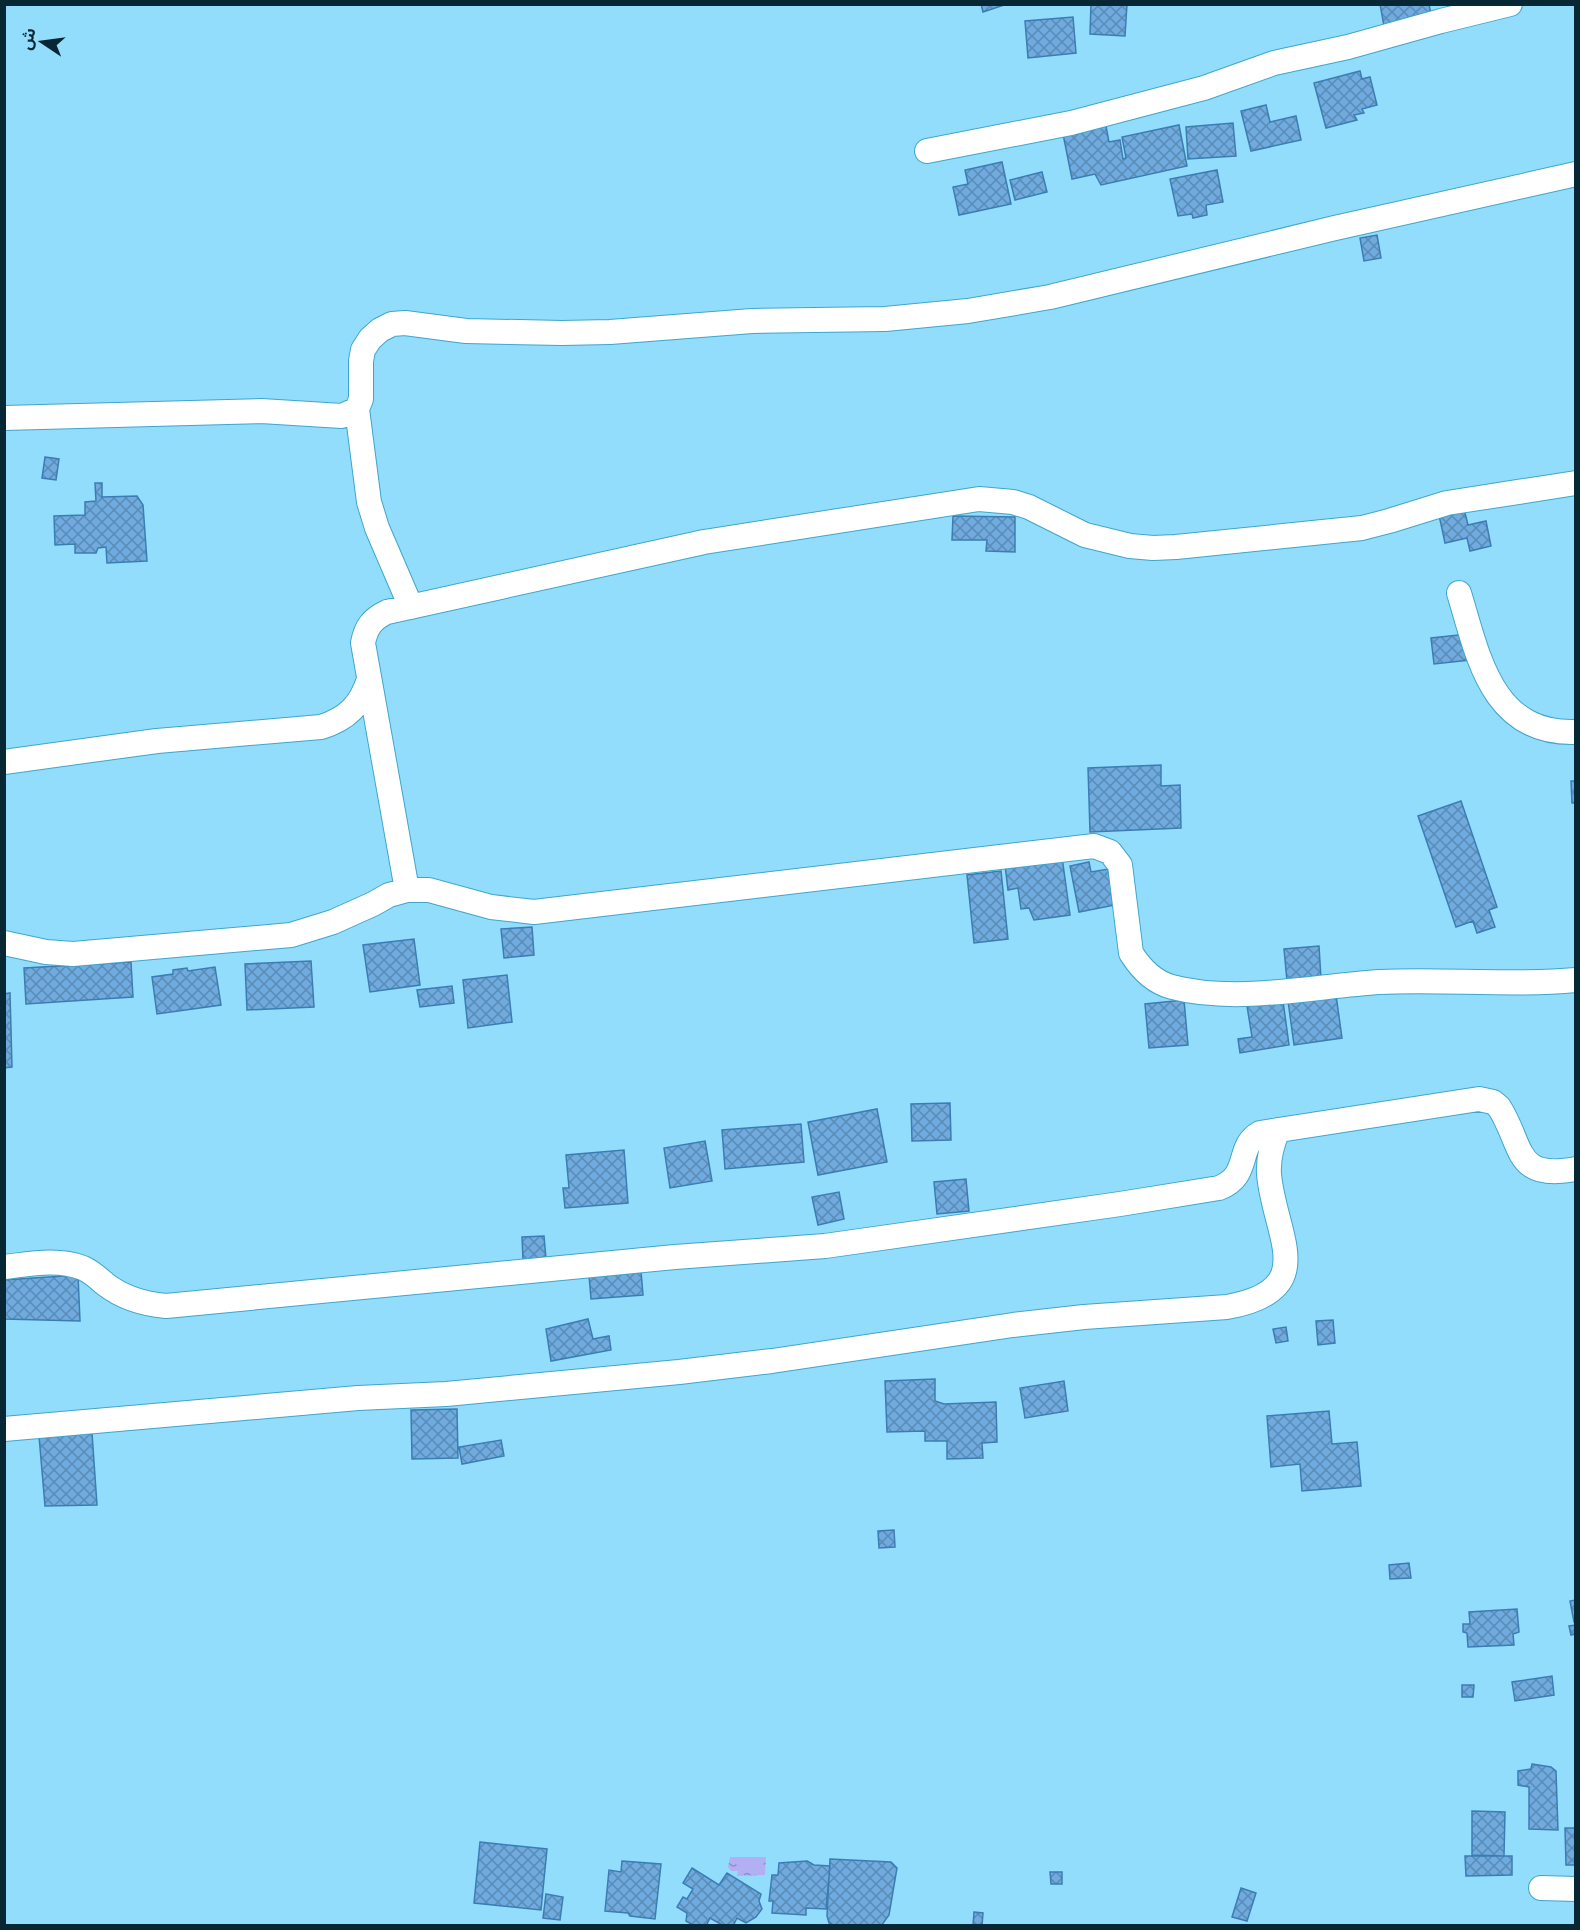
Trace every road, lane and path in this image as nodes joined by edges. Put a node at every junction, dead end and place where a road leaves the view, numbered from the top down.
1 (1510, 4) edge
2 (927, 151) dead end
3 (1575, 174) edge
4 (357, 409) junction
5 (4, 418) edge
6 (1575, 483) edge
7 (1459, 593) dead end
8 (411, 608) junction
9 (369, 679) junction
10 (1575, 732) edge
11 (4, 762) edge
12 (407, 890) junction
13 (4, 943) edge
14 (1575, 980) edge
15 (1278, 1130) junction
16 (1575, 1169) edge
17 (4, 1267) edge
18 (4, 1429) edge
19 (1541, 1888) dead end
20 (1575, 1889) edge

1 - 2 street
3 - 4 street
4 - 5 street
4 - 8 street
6 - 8 street
7 - 10 street
8 - 9 street
9 - 11 street
9 - 12 street
12 - 13 street
12 - 14 street
15 - 16 street
15 - 17 street
15 - 18 street
19 - 20 street

